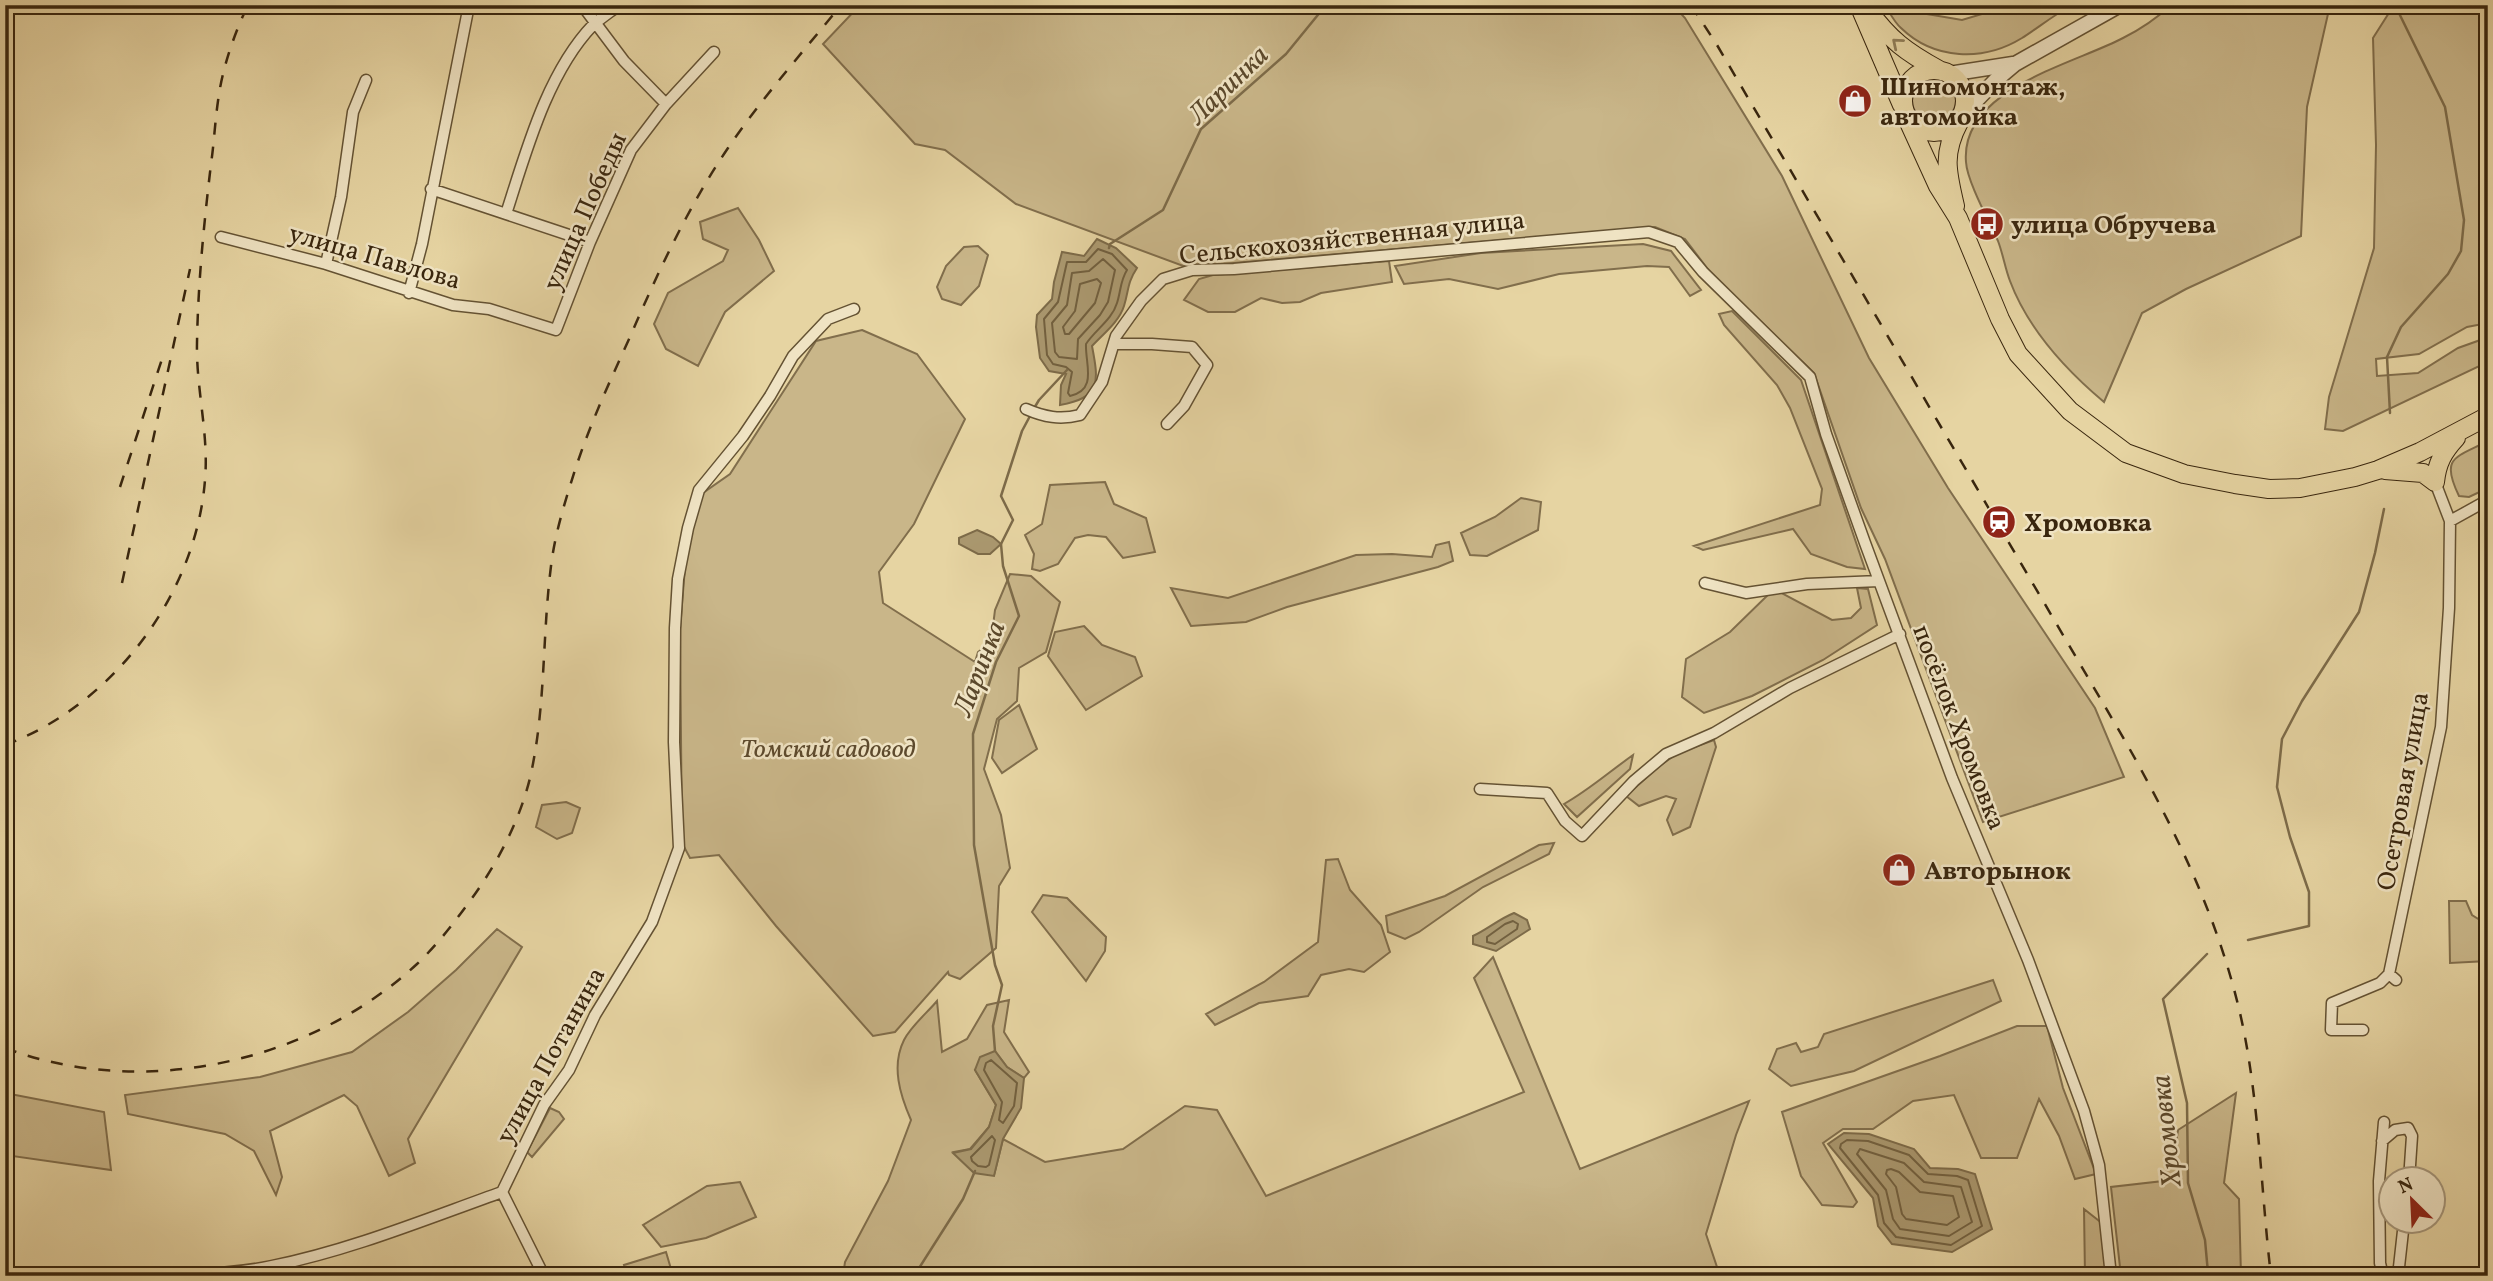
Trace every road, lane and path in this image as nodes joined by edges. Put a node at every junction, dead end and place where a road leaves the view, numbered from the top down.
1 (469, 5) edge
2 (582, 5) edge
3 (619, 5) edge
4 (1859, 5) edge
5 (1865, 5) edge
6 (2120, 5) edge
7 (595, 24) junction
8 (714, 52) dead end
9 (2015, 64) junction
10 (1944, 72) junction
11 (366, 80) dead end
12 (666, 104) junction
13 (1906, 114) junction
14 (1962, 115) junction
15 (432, 189) junction
16 (506, 214) junction
17 (1958, 218) junction
18 (221, 237) dead end
19 (590, 242) junction
20 (1678, 242) joint
21 (326, 264) junction
22 (409, 293) junction
23 (854, 309) dead end
24 (556, 330) joint
25 (1114, 344) junction
26 (1026, 409) dead end
27 (2488, 416) edge
28 (1167, 424) dead end
29 (2463, 430) junction
30 (2378, 470) junction
31 (2435, 482) junction
32 (2488, 500) edge
33 (2450, 521) junction
34 (1879, 581) junction
35 (1705, 583) dead end
36 (1900, 634) junction
37 (1480, 789) dead end
38 (2362, 1030) dead end
39 (2384, 1122) dead end
40 (2382, 1140) junction
41 (2410, 1166) edge
42 (502, 1192) junction
43 (2402, 1236) edge
44 (143, 1276) edge
45 (544, 1276) edge
46 (2111, 1276) edge
47 (2383, 1276) edge
48 (2398, 1276) edge

1 - 15 street
2 - 7 street
3 - 7 street
4 - 13 main road
10 -> 5 main road
6 - 9 street
7 - 12 street
7 - 16 street
8 - 12 street, улица Победы
9 - 10 street
9 - 14 street
10 - 13 main road
10 - 14 main road
11 - 21 street
12 - 19 street, улица Победы
13 - 14 main road
13 - 17 main road
14 - 17 main road
15 - 16 street
15 - 22 street
16 - 19 street
17 - 30 main road
18 - 21 street, улица Павлова
19 - 24 street, улица Победы
20 - 25 street, Сельскохозяйственная улица
20 - 34 street, посёлок Хромовка
21 - 22 street, улица Павлова
22 - 24 street, улица Павлова
23 - 42 street, улица Потанина
25 - 26 street, Сельскохозяйственная улица
25 - 28 street
27 - 29 main road
29 - 30 main road
29 - 31 main road
30 - 31 main road
31 - 33 street, Осетровая улица
32 - 33 street
33 - 38 street, Осетровая улица
34 - 35 street
34 - 36 street, посёлок Хромовка
36 - 37 street
36 - 46 street, посёлок Хромовка
39 - 40 street
40 - 41 street
40 - 47 street
42 - 44 street
42 - 45 street
43 - 48 street

